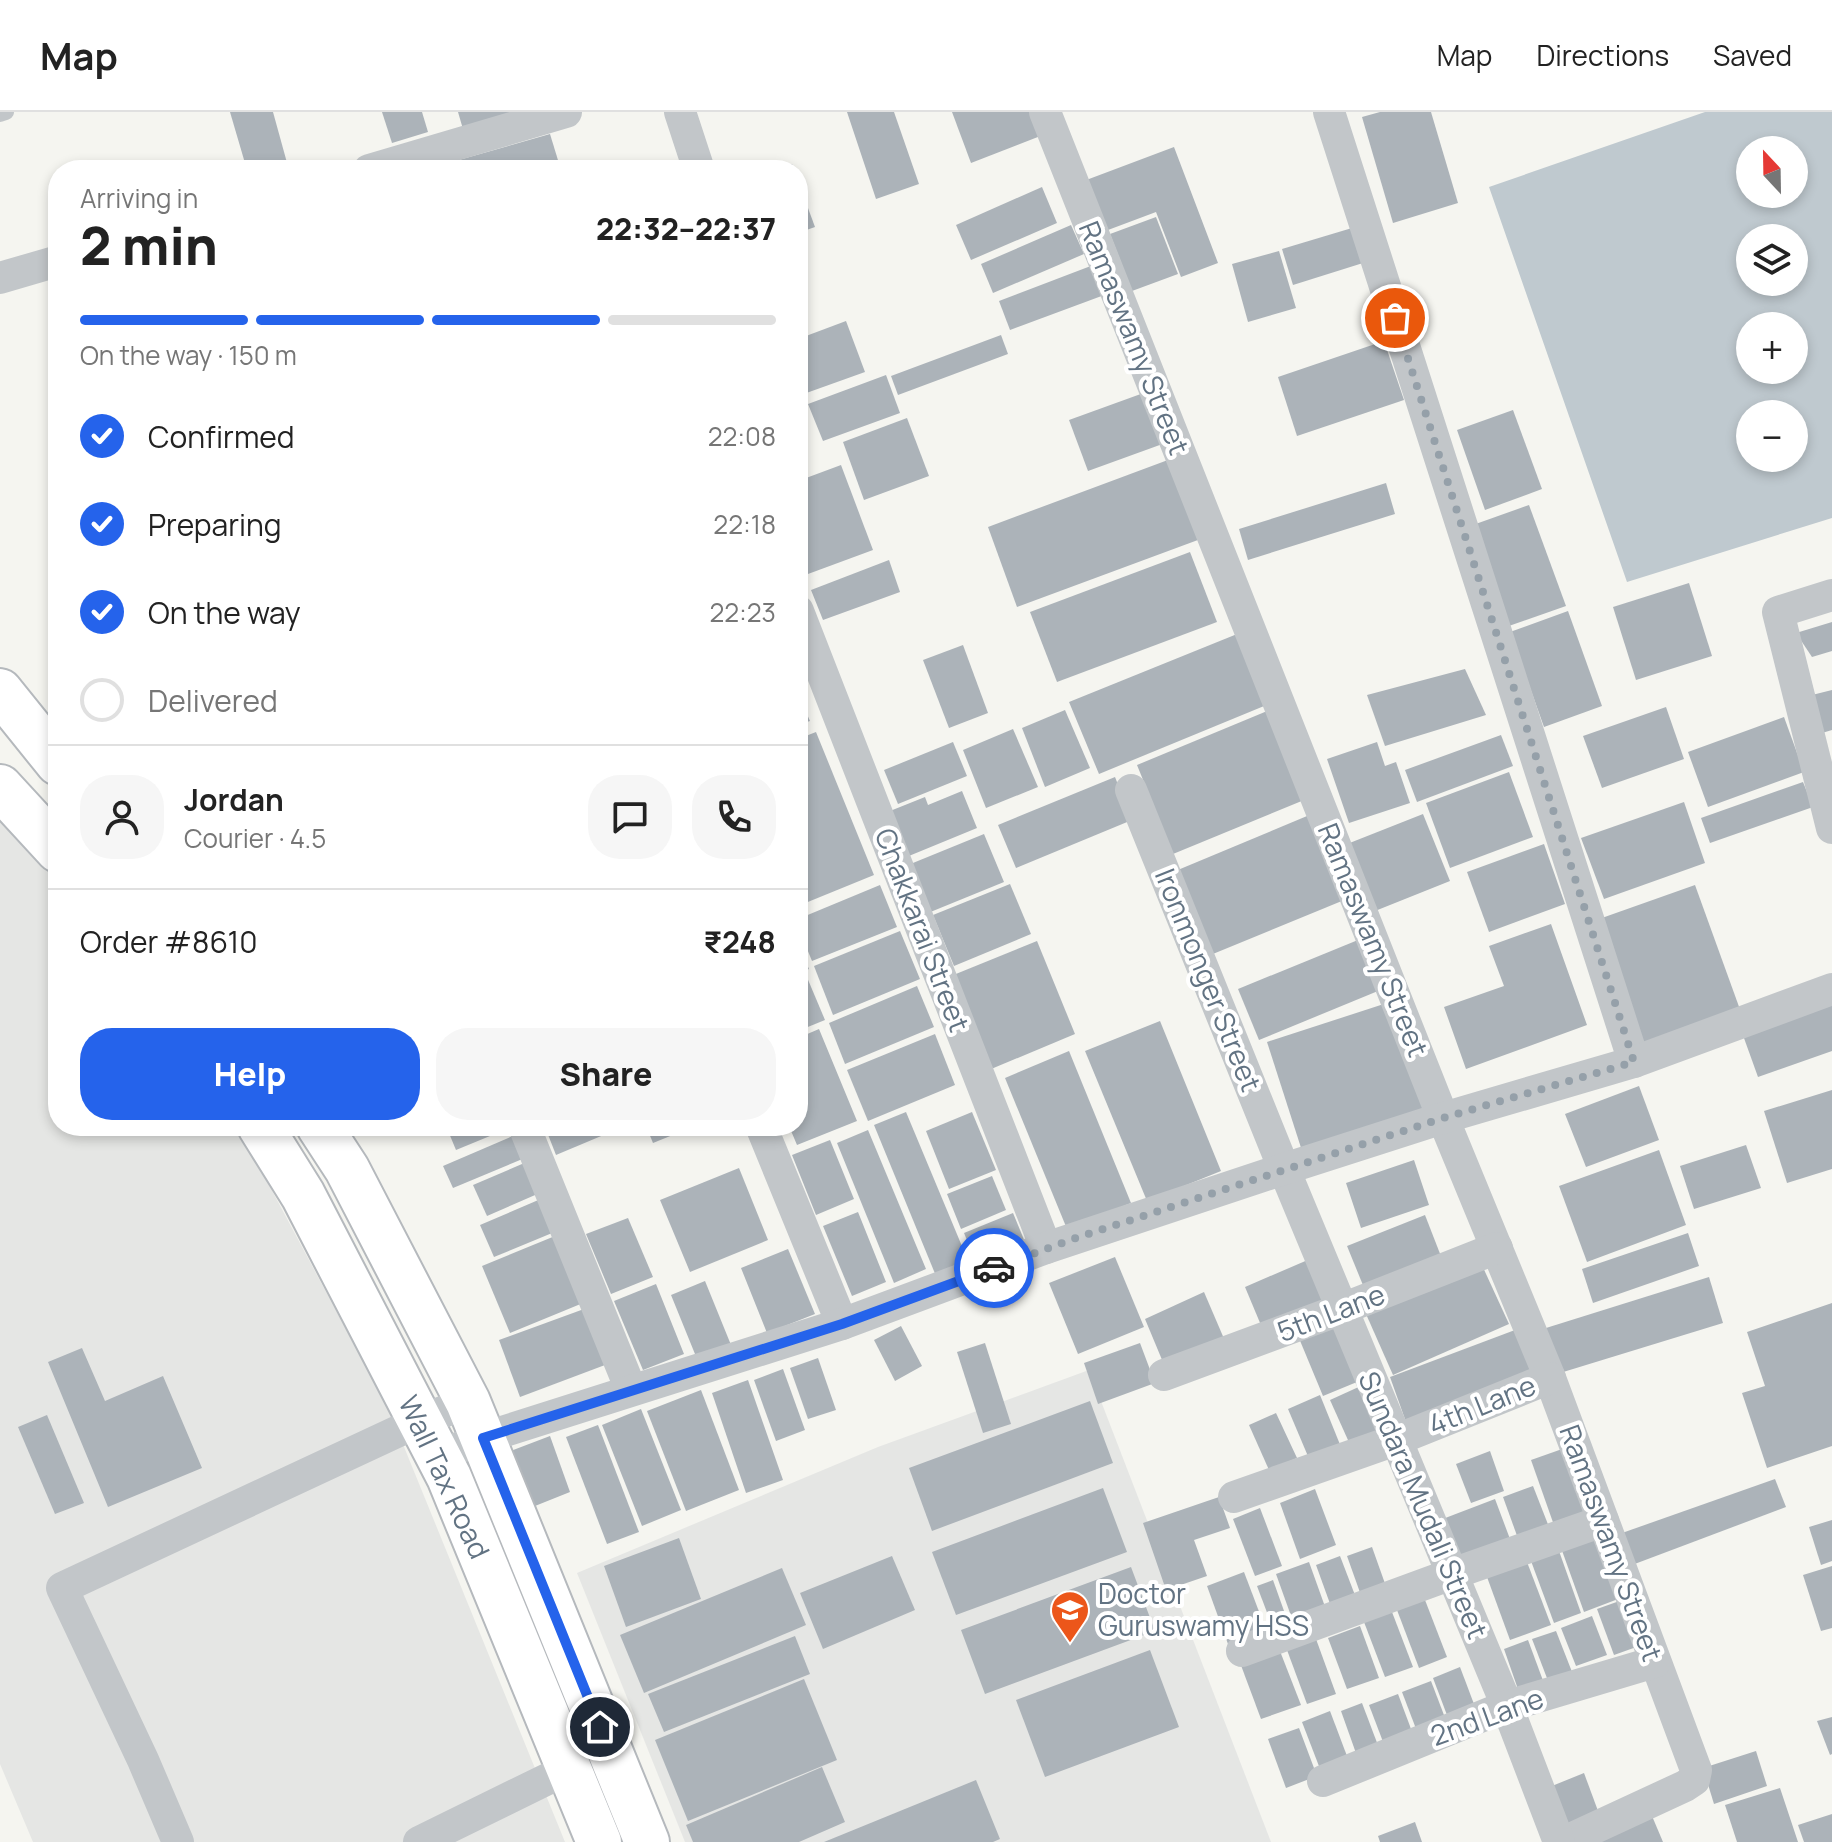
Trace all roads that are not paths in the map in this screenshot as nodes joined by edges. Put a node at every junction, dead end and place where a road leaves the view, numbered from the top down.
1 (6, 112) edge
2 (566, 112) edge
3 (680, 112) edge
4 (1045, 112) edge
5 (1329, 112) edge
6 (0, 114) edge
7 (403, 160) edge
8 (696, 160) edge
9 (48, 264) edge
10 (0, 278) edge
11 (1832, 595) edge
12 (809, 675) edge
13 (0, 691) edge
14 (48, 751) edge
15 (0, 787) edge
16 (1131, 790) dead end
17 (1832, 828) edge
18 (48, 839) edge
19 (1832, 989) edge
20 (1634, 1062) junction
21 (1443, 1118) junction
22 (266, 1136) edge
23 (326, 1136) edge
24 (528, 1136) edge
25 (765, 1136) edge
26 (1284, 1169) junction
27 (1046, 1248) junction
28 (1497, 1248) junction
29 (1342, 1309) junction
30 (842, 1324) junction
31 (1164, 1375) dead end
32 (1550, 1378) junction
33 (631, 1390) junction
34 (475, 1420) junction
35 (429, 1438) junction
36 (1396, 1440) junction
37 (1234, 1497) dead end
38 (1603, 1521) junction
39 (1452, 1574) junction
40 (1242, 1651) dead end
41 (1655, 1662) junction
42 (1507, 1706) junction
43 (570, 1768) junction
44 (1323, 1781) dead end
45 (178, 1842) edge
46 (419, 1842) edge
47 (599, 1842) edge
48 (647, 1842) edge
49 (1561, 1842) edge

1 - 6 lane
2 - 7 street
3 - 8 street
4 - 21 street, Ramaswamy Street
5 - 20 street
9 - 10 street
11 - 17 street
12 - 27 street, Chakkarai Street
13 - 14 main road
15 - 18 main road
16 - 26 street, Ironmonger Street
19 - 20 street
20 - 21 street
21 - 26 street
21 - 28 street, Ramaswamy Street
22 - 35 main road, Wall Tax Road
23 - 34 main road, Wall Tax Road
24 - 33 street
25 - 30 street
26 - 27 street
26 - 29 street, Sundara Mudali Street
27 - 30 street
28 - 29 street, 5th Lane
28 - 32 street, Ramaswamy Street
29 - 31 street, 5th Lane
29 - 36 street, Sundara Mudali Street
30 - 33 street
32 - 36 street, 4th Lane
32 - 38 street, Ramaswamy Street
33 - 34 street
34 - 35 street
34 - 48 main road, Wall Tax Road
35 - 43 main road, Wall Tax Road
35 - 45 street
36 - 37 street, 4th Lane
36 - 39 street, Sundara Mudali Street
38 - 39 street
38 - 41 street, Ramaswamy Street
39 - 40 street
39 - 42 street, Sundara Mudali Street
41 - 42 street, 2nd Lane
41 - 49 street, Ramaswamy Street
42 - 44 street, 2nd Lane
42 - 49 street, Sundara Mudali Street
43 - 46 street
43 - 47 main road, Wall Tax Road

